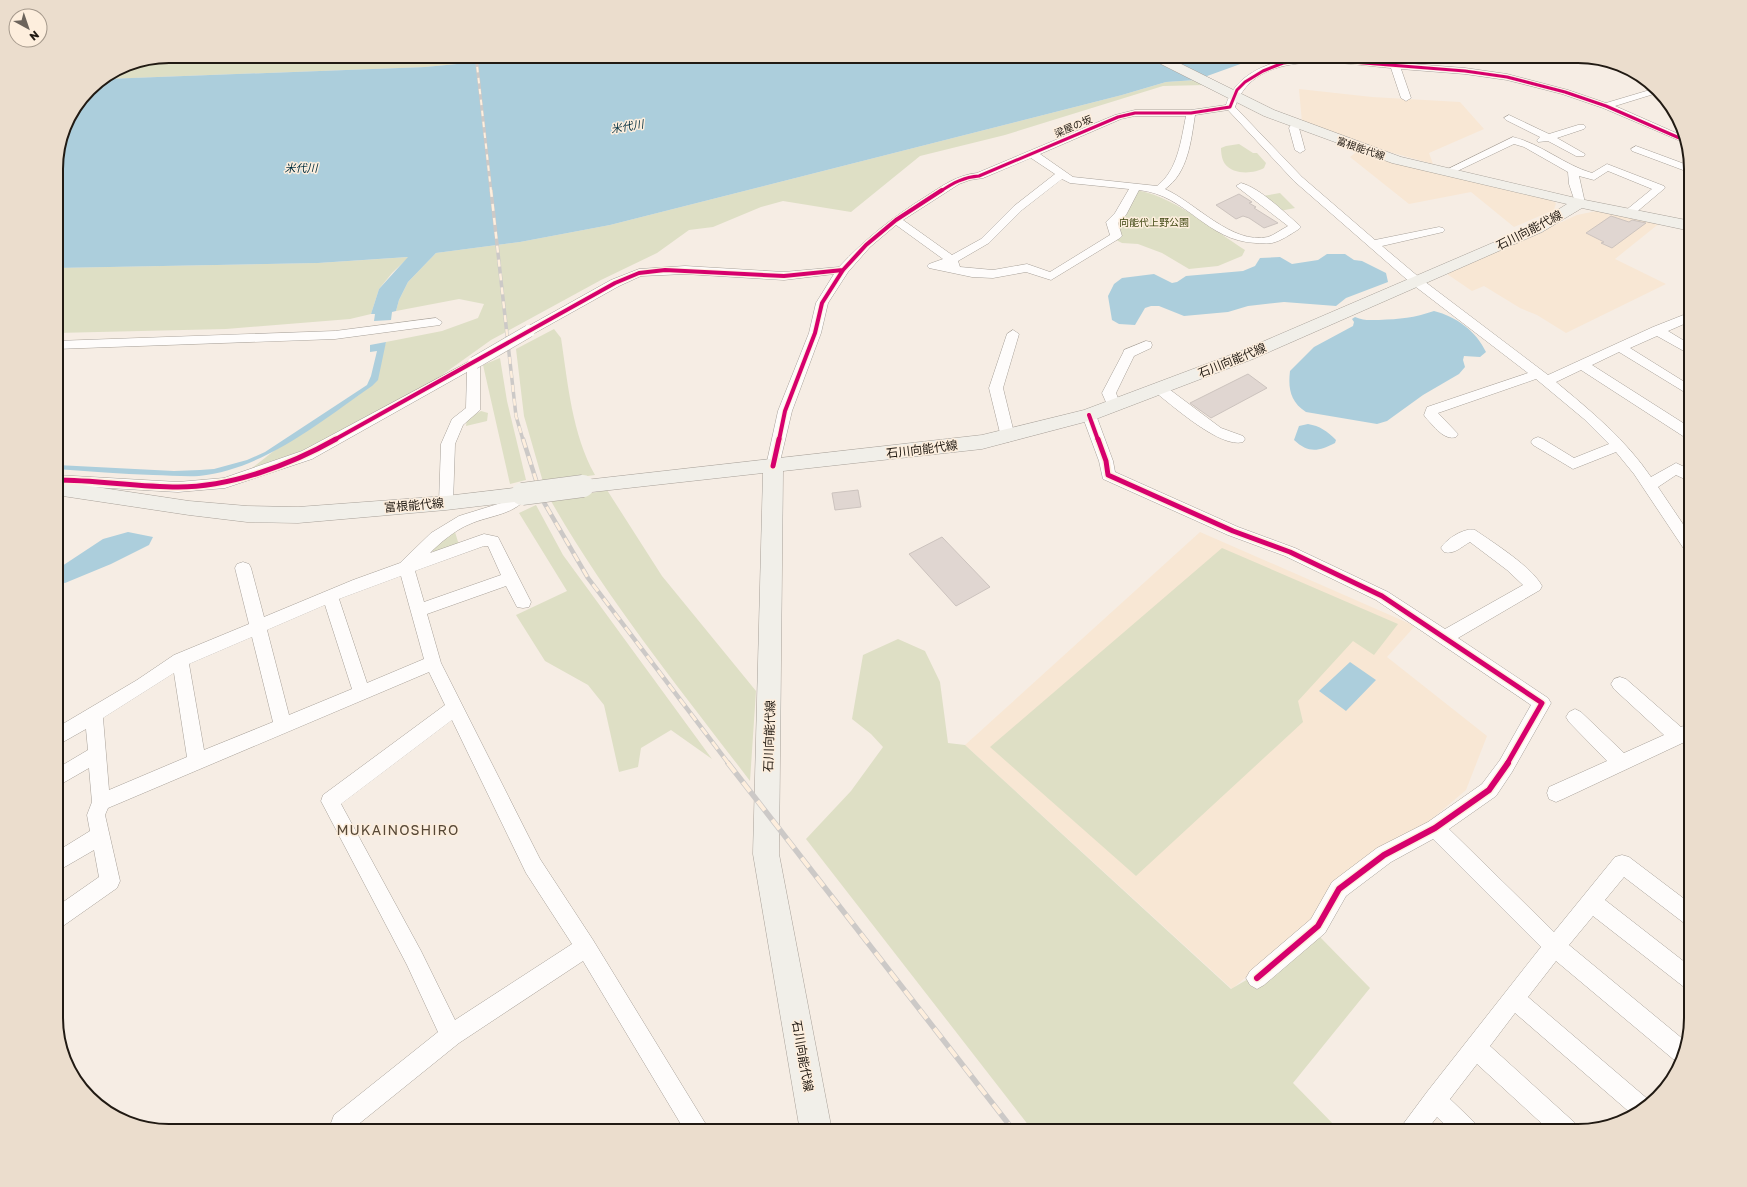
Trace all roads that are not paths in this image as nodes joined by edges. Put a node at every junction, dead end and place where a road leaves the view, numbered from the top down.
1 (1169, 63) edge
2 (1283, 63) edge
3 (1368, 63) edge
4 (1395, 65) junction
5 (1651, 92) edge
6 (1406, 98) dead end
7 (1232, 101) junction
8 (1606, 106) junction
9 (1191, 113) junction
10 (1510, 118) dead end
11 (1296, 124) junction
12 (1581, 127) dead end
13 (1548, 137) junction
14 (1679, 138) edge
15 (1528, 145) junction
16 (1636, 149) dead end
17 (1300, 150) dead end
18 (1032, 154) junction
19 (1580, 154) dead end
20 (1684, 167) edge
21 (1573, 171) junction
22 (1448, 172) junction
23 (1061, 175) junction
24 (1136, 186) junction
25 (1153, 188) junction
26 (1238, 188) dead end
27 (1580, 203) junction
28 (1629, 213) junction
29 (896, 220) junction
30 (1684, 225) edge
31 (1439, 230) dead end
32 (1374, 244) junction
33 (952, 260) junction
34 (843, 270) junction
35 (958, 271) junction
36 (1416, 281) junction
37 (1684, 319) edge
38 (436, 322) dead end
39 (1657, 330) junction
40 (1013, 334) dead end
41 (63, 345) edge
42 (1146, 345) dead end
43 (1620, 347) junction
44 (1684, 347) edge
45 (474, 363) junction
46 (1582, 364) junction
47 (1542, 377) junction
48 (1684, 388) edge
49 (1160, 389) junction
50 (1114, 406) junction
51 (1089, 415) junction
52 (1684, 430) edge
53 (1451, 434) dead end
54 (1008, 437) junction
55 (1238, 439) dead end
56 (1538, 442) dead end
57 (1619, 446) junction
58 (773, 466) junction
59 (1684, 473) edge
60 (63, 480) edge
61 (1649, 486) junction
62 (63, 489) edge
63 (522, 494) junction
64 (446, 502) junction
65 (1684, 538) edge
66 (1449, 548) dead end
67 (406, 567) junction
68 (243, 568) dead end
69 (510, 578) junction
70 (330, 596) junction
71 (523, 602) dead end
72 (417, 611) junction
73 (258, 626) junction
74 (1445, 637) junction
75 (180, 660) junction
76 (433, 663) junction
77 (1620, 684) dead end
78 (362, 693) junction
79 (455, 708) junction
80 (94, 714) junction
81 (1575, 717) dead end
82 (283, 726) junction
83 (1684, 732) edge
84 (1684, 733) edge
85 (63, 734) edge
86 (98, 752) junction
87 (197, 762) junction
88 (1621, 762) junction
89 (63, 774) edge
90 (1556, 793) dead end
91 (101, 802) junction
92 (1435, 828) junction
93 (99, 836) junction
94 (63, 859) edge
95 (1591, 902) junction
96 (1684, 911) edge
97 (63, 914) edge
98 (586, 947) junction
99 (1556, 947) junction
100 (1684, 975) edge
101 (1257, 978) dead end
102 (1514, 998) junction
103 (451, 1035) junction
104 (1476, 1048) junction
105 (1679, 1049) edge
106 (1435, 1100) junction
107 (1638, 1105) edge
108 (342, 1123) dead end
109 (694, 1124) edge
110 (815, 1124) edge
111 (1417, 1124) edge
112 (1460, 1124) edge
113 (1559, 1124) edge

1 - 7 main road, 富根能代線
2 - 7 street
3 - 4 street
4 - 6 street
4 - 8 street
5 - 8 street
7 - 9 street, 梁屋の坂
7 - 11 main road, 富根能代線
7 - 32 street
8 - 14 street
9 - 18 street, 梁屋の坂
9 - 25 street
10 - 13 street
11 - 17 street
11 - 22 main road, 富根能代線
12 - 13 street
13 - 15 street
13 - 19 street
15 - 21 street
15 - 22 street
16 - 20 street
18 - 23 street
18 - 29 street, 梁屋の坂
21 - 27 street
21 - 28 street
22 - 27 main road, 富根能代線
23 - 24 street
23 - 33 street
24 - 25 street
24 - 35 street
25 - 26 street
27 - 28 main road
27 - 36 main road, 石川向能代線
28 - 30 main road
29 - 33 street
29 - 34 street, 梁屋の坂
31 - 32 street
32 - 36 street
33 - 35 street
33 - 35 street
34 - 45 street, bridge
34 - 58 street, 梁屋の坂
36 - 47 street
36 - 49 main road, 石川向能代線
37 - 39 street
38 - 41 street
39 - 43 street
39 - 44 street
40 - 54 street
42 - 50 street
43 - 46 street
43 - 48 street
45 - 60 street
45 - 64 street
46 - 47 street
46 - 52 street
47 - 53 street
47 - 57 street
49 - 50 main road, 石川向能代線
49 - 55 street
50 - 51 main road, 石川向能代線
51 - 54 main road, 石川向能代線
51 - 74 street
54 - 58 main road, 石川向能代線
56 - 57 street
57 - 61 street
58 - 63 main road, 富根能代線, bridge
58 - 110 main road, 石川向能代線
59 - 61 street
61 - 65 street
62 - 64 main road, 富根能代線
63 - 64 main road, 富根能代線
63 - 67 street
66 - 74 street
67 - 69 street
67 - 70 street
67 - 72 street
68 - 73 street
69 - 71 street
69 - 72 street
70 - 73 street
70 - 78 street
72 - 76 street
73 - 75 street
73 - 82 street
74 - 92 street
75 - 80 street
75 - 87 street
76 - 78 street
76 - 79 street
77 - 83 street
78 - 82 street
79 - 98 street
79 - 103 street
80 - 85 street
80 - 86 street
81 - 88 street
82 - 87 street
84 - 88 street
86 - 89 street
86 - 91 street
87 - 91 street
88 - 90 street
91 - 93 street
92 - 99 street
92 - 101 street
93 - 94 street
93 - 97 street
95 - 96 street
95 - 99 street
95 - 100 street
98 - 103 street
98 - 109 street
99 - 102 street
99 - 105 street
102 - 104 street
102 - 107 street
103 - 108 street
104 - 106 street
104 - 113 street
106 - 111 street
106 - 112 street

